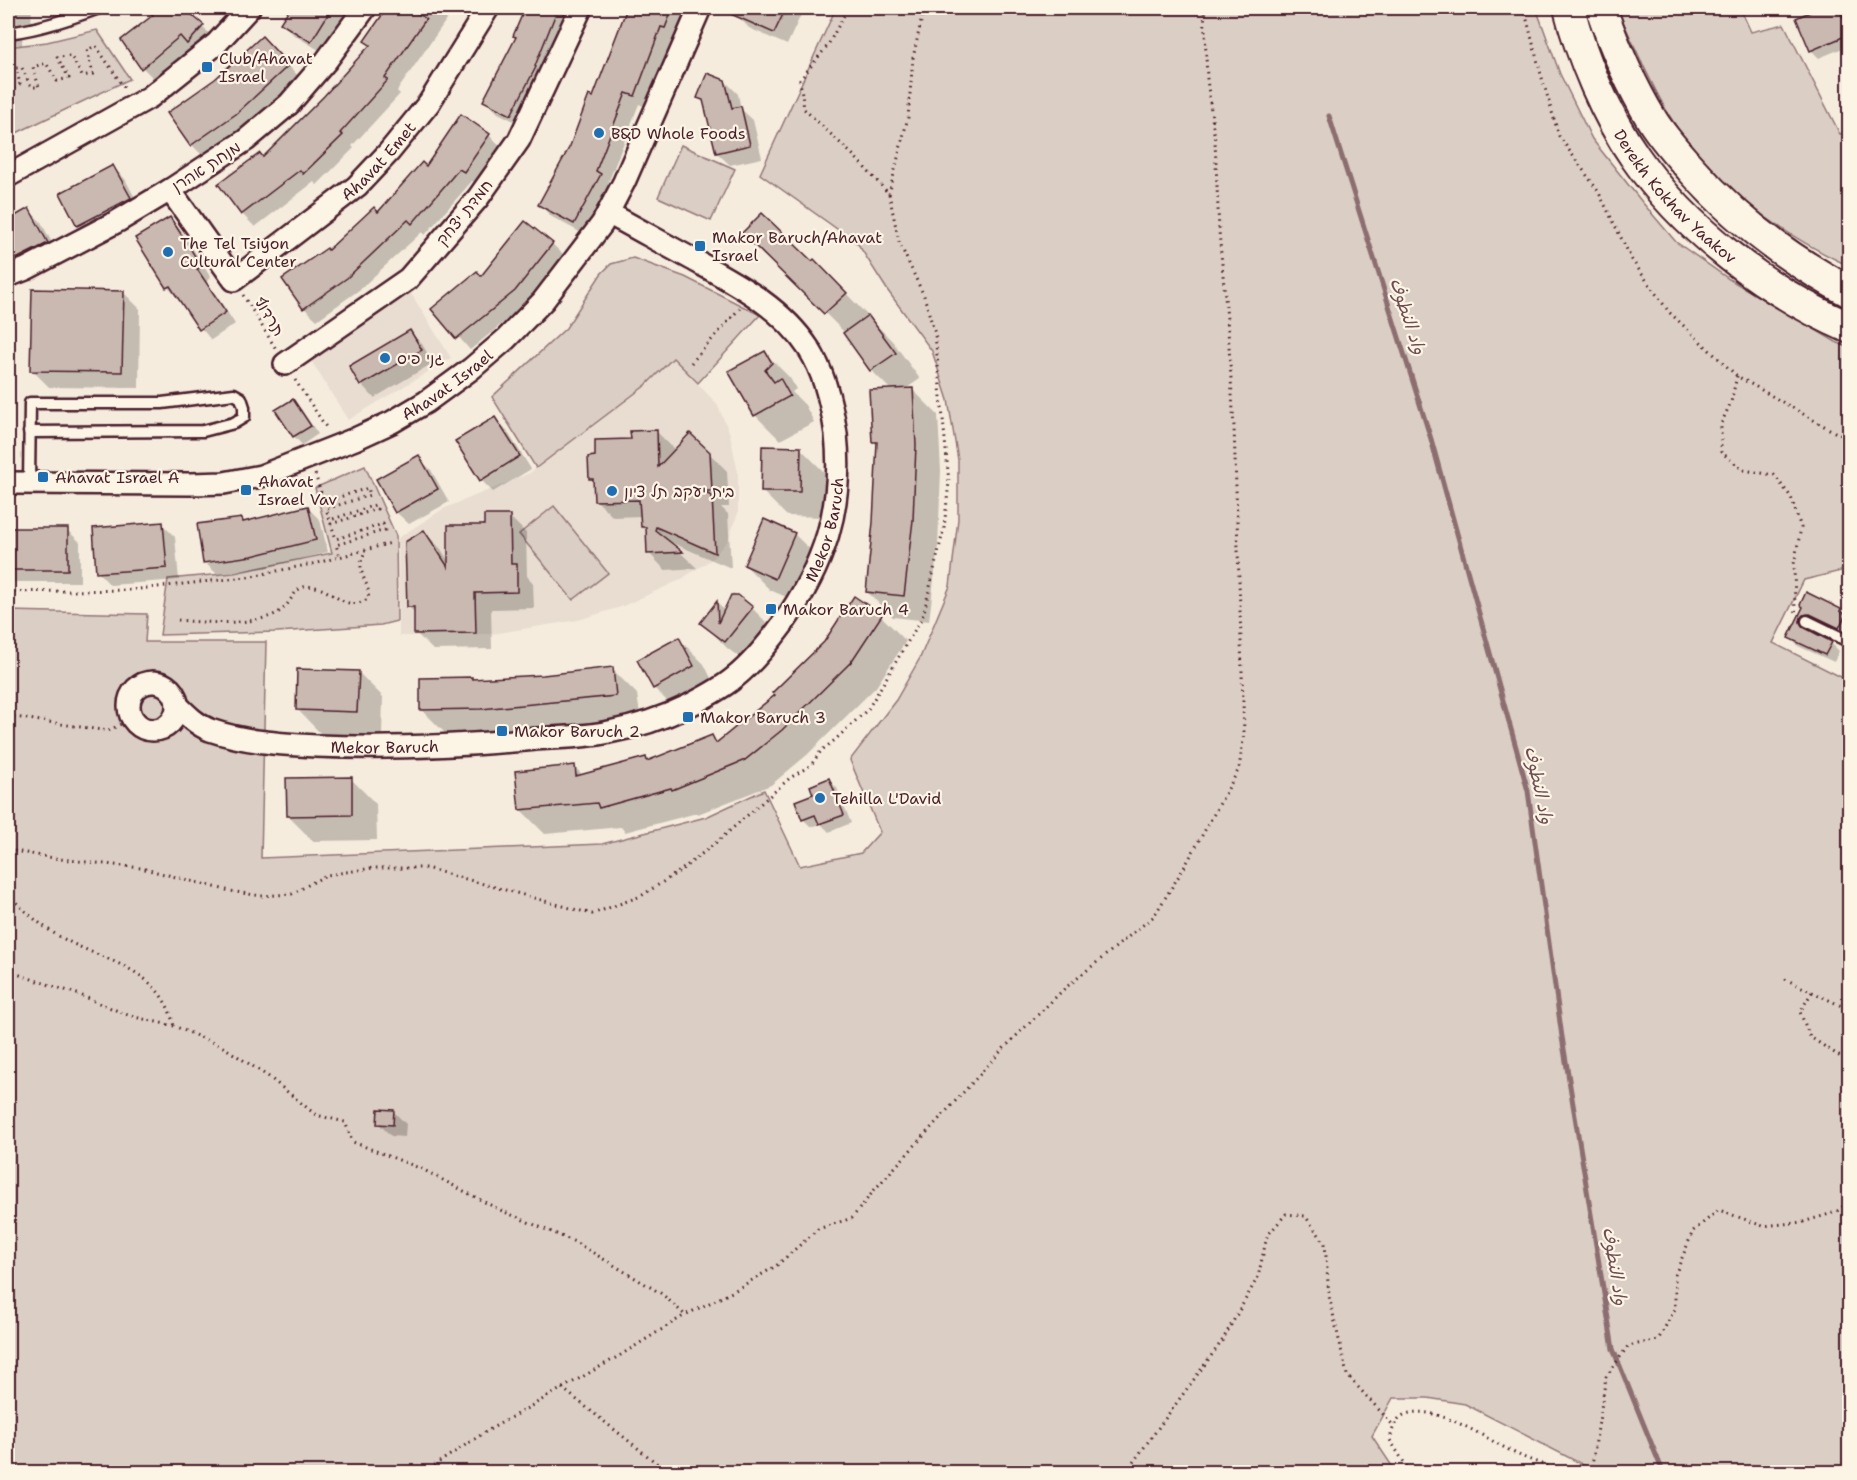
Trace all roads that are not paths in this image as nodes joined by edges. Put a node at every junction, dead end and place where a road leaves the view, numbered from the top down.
1 (99, 8) edge
2 (249, 8) edge
3 (365, 8) edge
4 (488, 8) edge
5 (581, 8) edge
6 (700, 8) edge
7 (1569, 8) edge
8 (1601, 8) edge
9 (8, 33) edge
10 (8, 176) edge
11 (170, 190) junction
12 (608, 213) junction
13 (8, 276) edge
14 (1850, 292) edge
15 (1850, 328) edge
16 (285, 364) road end
17 (29, 432) junction
18 (8, 483) edge
19 (29, 483) junction
20 (1807, 621) road end
21 (1850, 642) edge
22 (177, 705) junction
23 (166, 726) junction
24 (207, 729) junction

1 - 9 lane
2 - 10 street
3 - 11 street, מנחת אהרן
4 - 11 street, Ahavat Emet
5 - 16 street, חמדת יצחק
6 - 12 street, Ahavat Israel
7 - 15 street, Derekh Kokhav Yaakov
8 - 14 street, Derekh Kokhav Yaakov
11 - 13 street, מנחת אהרן
12 - 19 street, Ahavat Israel
12 - 24 street, Mekor Baruch
17 - 17 lane
17 - 19 lane
18 - 19 street, Ahavat Israel
20 - 21 lane
22 - 23 street
22 - 23 street
22 - 24 street, Mekor Baruch
23 - 24 street

